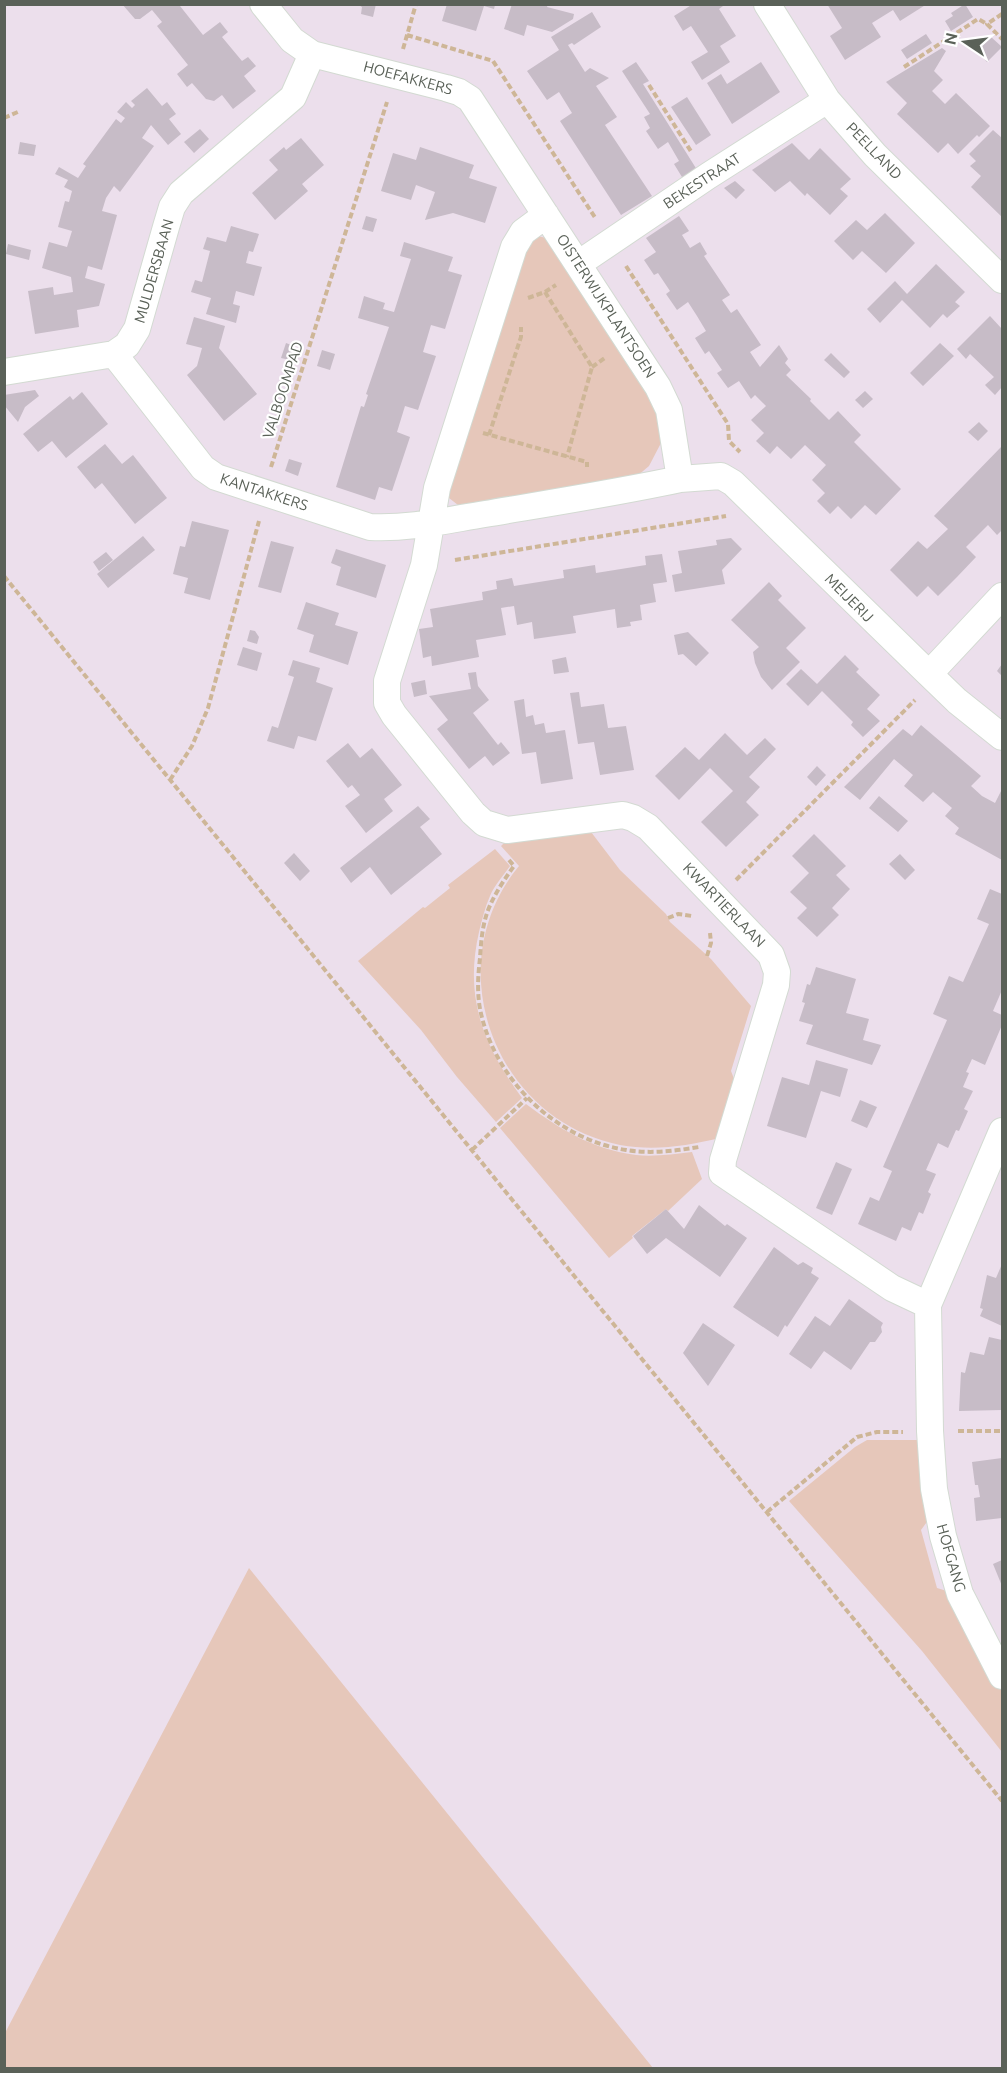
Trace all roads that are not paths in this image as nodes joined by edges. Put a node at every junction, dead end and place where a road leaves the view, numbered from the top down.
1 (263, 4) edge
2 (767, 4) edge
3 (312, 54) junction
4 (827, 100) junction
5 (546, 215) junction
6 (578, 264) junction
7 (1002, 280) edge
8 (114, 354) junction
9 (4, 372) edge
10 (680, 479) junction
11 (431, 522) junction
12 (1002, 596) edge
13 (932, 677) junction
14 (1002, 737) edge
15 (1002, 1131) edge
16 (928, 1305) junction
17 (1002, 1676) edge

1 - 3 street, HOEFAKKERS
2 - 4 street, PEELLAND
3 - 5 street, HOEFAKKERS
3 - 8 street, MULDERSBAAN
4 - 6 street, BEKESTRAAT
4 - 7 street, PEELLAND
5 - 6 street, OISTERWIJKPLANTSOEN
5 - 11 street
6 - 10 street, OISTERWIJKPLANTSOEN
8 - 9 street
8 - 11 street, KANTAKKERS
10 - 11 street
10 - 13 street, MEIJERIJ
11 - 16 street, KWARTIERLAAN
12 - 13 street
13 - 14 street, MEIJERIJ
15 - 16 street
16 - 17 street, HOFGANG

